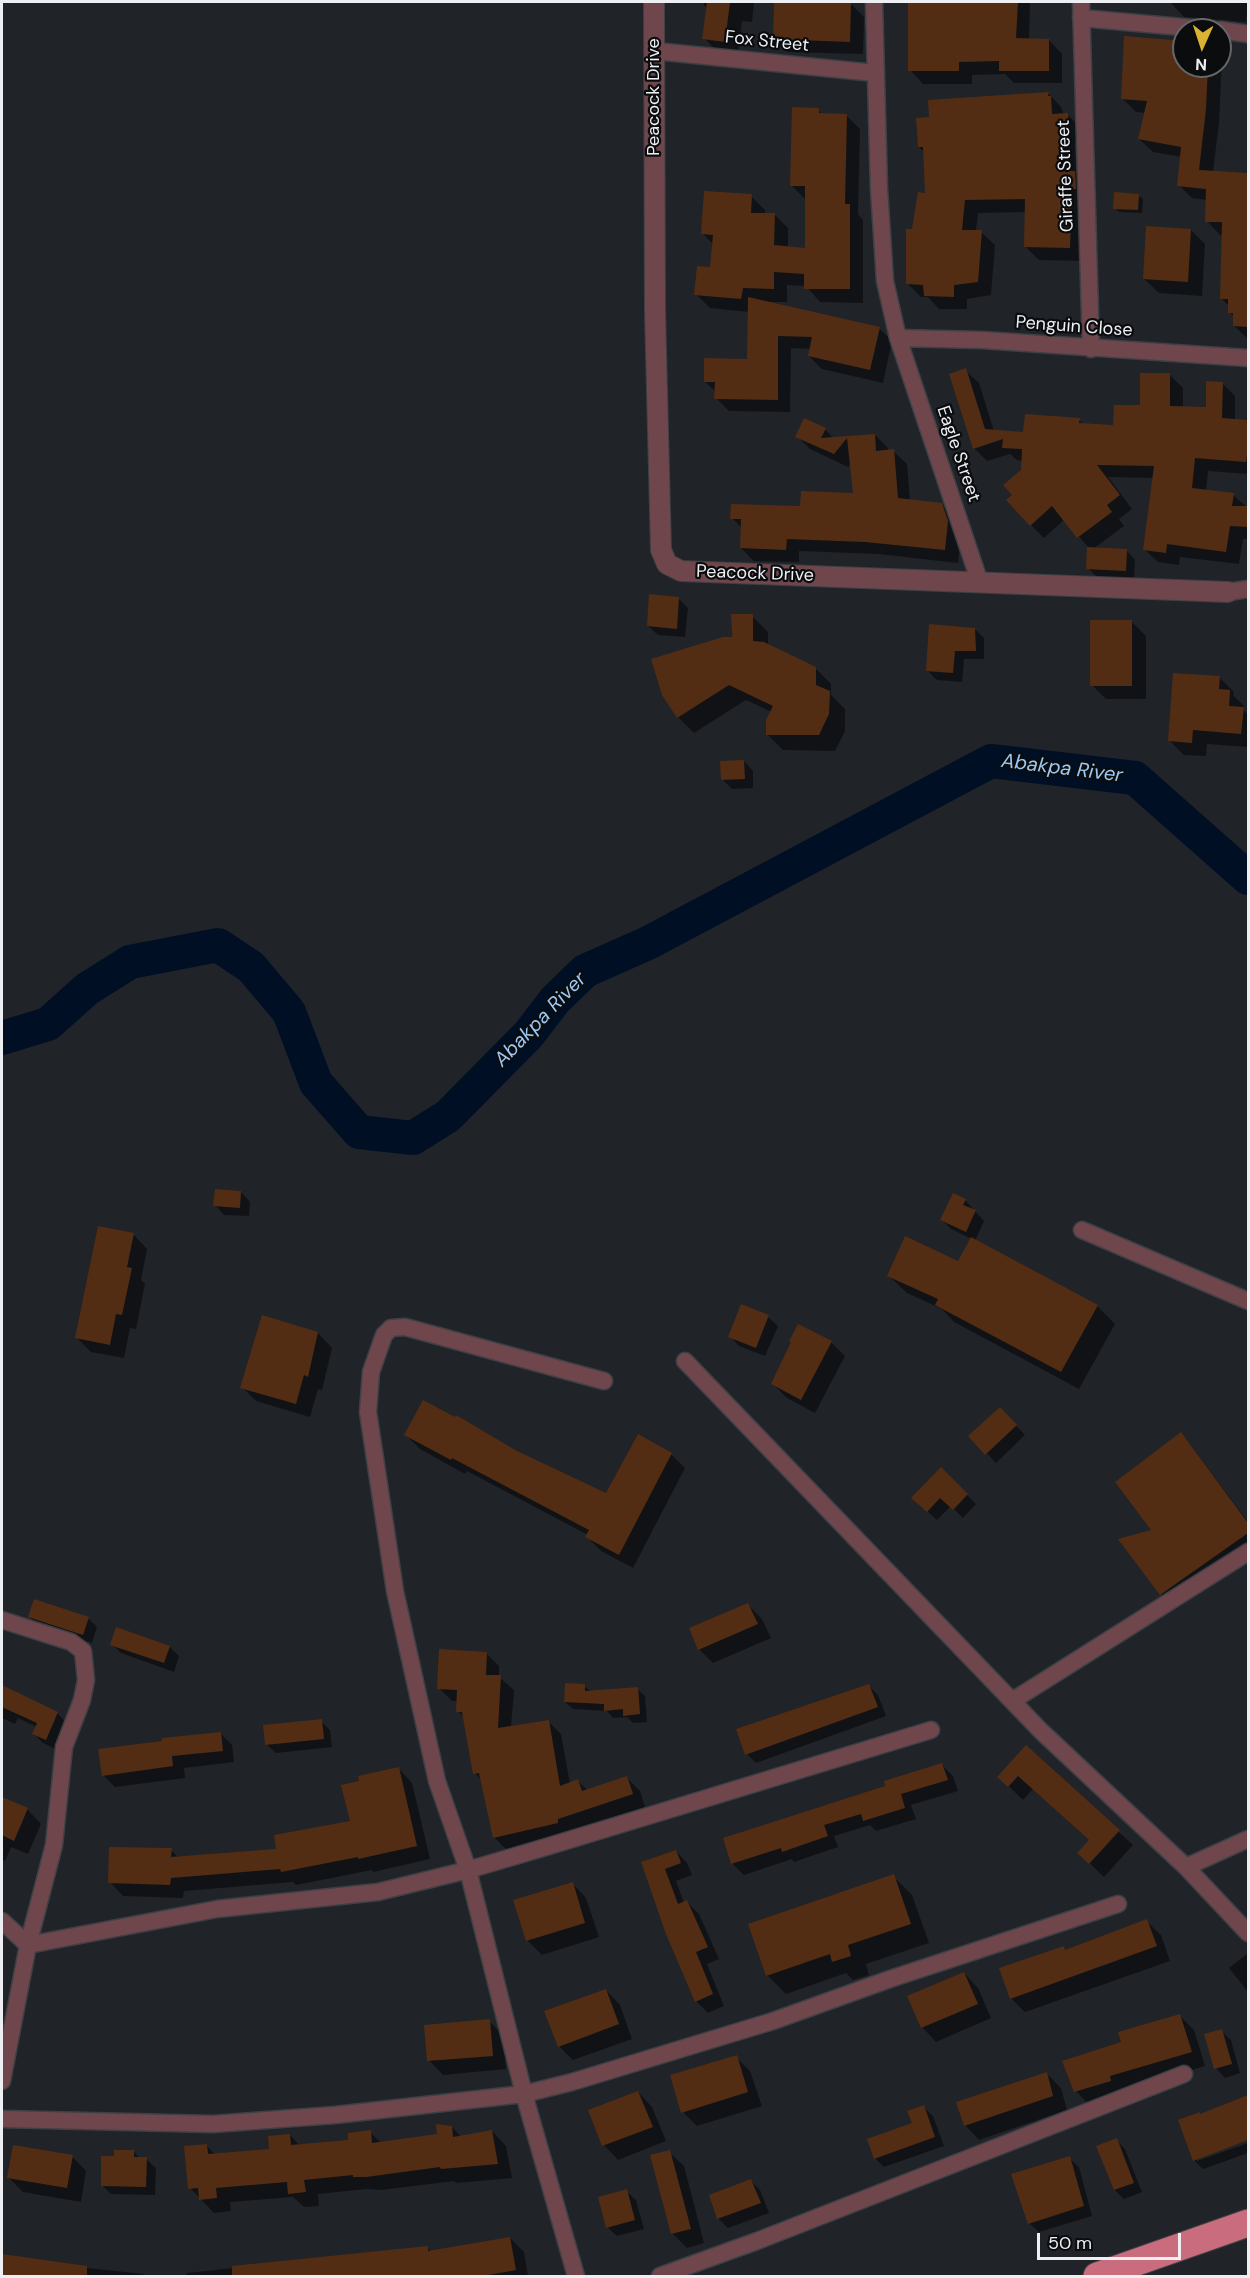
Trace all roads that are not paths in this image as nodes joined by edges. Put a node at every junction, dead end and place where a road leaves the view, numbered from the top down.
1 (654, 2) edge
2 (874, 2) edge
3 (1081, 10) edge
4 (1172, 24) edge
5 (1232, 32) edge
6 (1248, 34) edge
7 (655, 51) junction
8 (875, 73) junction
9 (898, 338) junction
10 (1091, 349) junction
11 (1248, 357) edge
12 (980, 583) junction
13 (1248, 590) edge
14 (1228, 592) joint
15 (1082, 1230) dead end
16 (1248, 1301) edge
17 (685, 1361) dead end
18 (604, 1381) dead end
19 (1248, 1552) edge
20 (2, 1620) edge
21 (1012, 1701) junction
22 (931, 1730) dead end
23 (1248, 1839) edge
24 (1186, 1867) junction
25 (468, 1870) junction
26 (1118, 1904) dead end
27 (2, 1921) edge
28 (1248, 1933) edge
29 (28, 1945) junction
30 (5, 2041) edge
31 (1184, 2074) dead end
32 (2, 2081) edge
33 (524, 2094) junction
34 (2, 2119) edge
35 (1248, 2223) edge
36 (576, 2277) edge
37 (660, 2277) edge
38 (1097, 2277) edge

1 - 7 street, Peacock Drive
2 - 8 street, Eagle Street
3 - 4 street
3 - 10 street, Giraffe Street
5 - 6 street
7 - 8 street, Fox Street
7 - 12 street, Peacock Drive
8 - 9 street, Eagle Street
9 - 10 street, Penguin Close
9 - 12 street, Eagle Street
10 - 11 street, Penguin Close
12 - 14 street, Peacock Drive
13 - 14 street
15 - 16 street
17 - 21 street
18 - 25 street
19 - 21 street
20 - 29 street
21 - 24 street
22 - 25 street
23 - 24 street
24 - 28 street
25 - 29 street
25 - 33 street
26 - 33 street
27 - 29 street
29 - 30 street
30 - 32 street
31 - 37 street
33 - 34 street
33 - 36 street
35 - 38 highway

